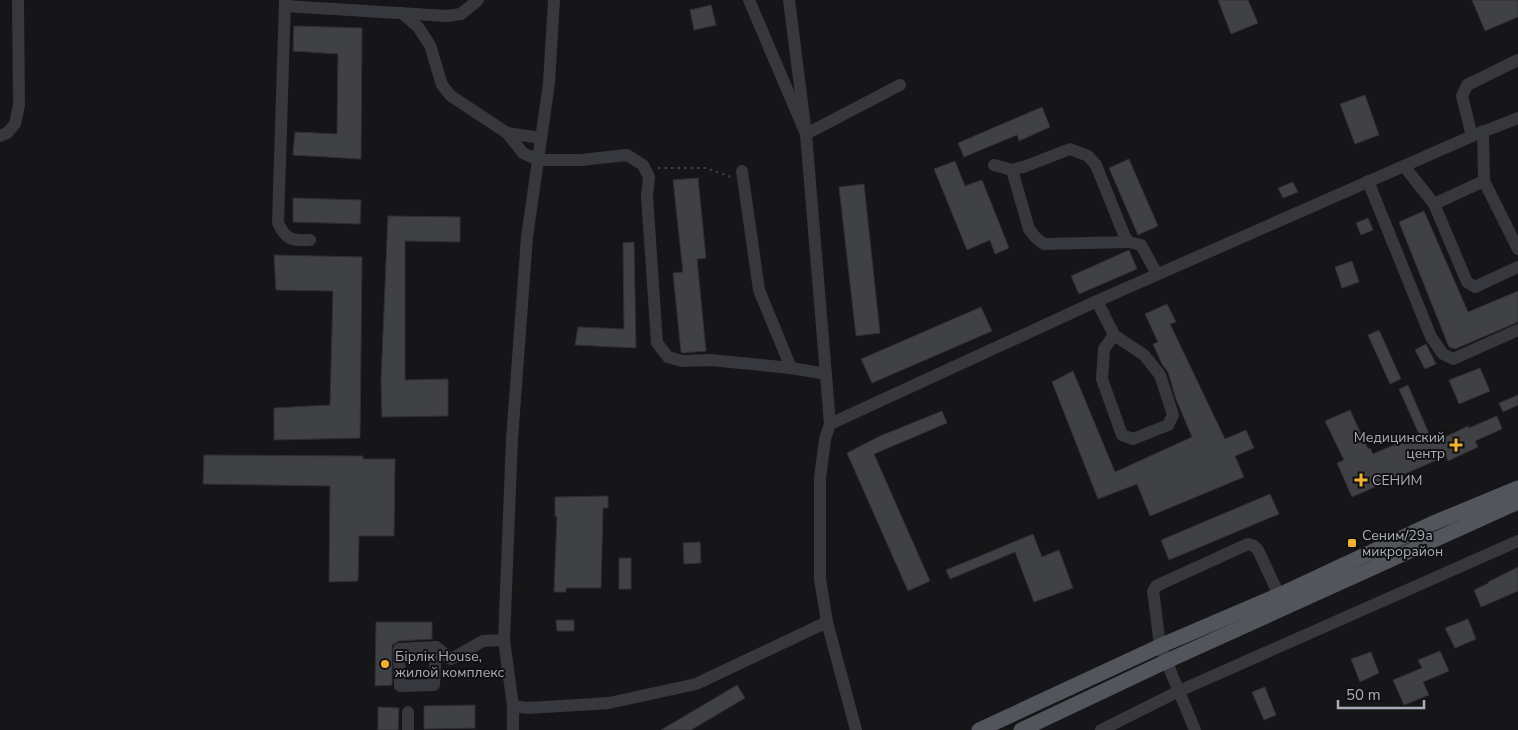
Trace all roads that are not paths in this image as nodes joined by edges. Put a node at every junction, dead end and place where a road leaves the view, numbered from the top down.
1 (18, 0) edge
2 (478, 0) edge
3 (554, 0) edge
4 (749, 0) edge
5 (789, 0) edge
6 (285, 3) edge
7 (402, 13) junction
8 (1518, 60) edge
9 (900, 85) dead end
10 (1518, 118) edge
11 (507, 133) junction
12 (806, 134) junction
13 (1477, 134) junction
14 (0, 136) edge
15 (541, 138) junction
16 (538, 160) junction
17 (994, 165) dead end
18 (1404, 166) junction
19 (1012, 170) junction
20 (742, 177) road end
21 (1484, 180) junction
22 (1368, 182) junction
23 (1434, 204) junction
24 (310, 240) dead end
25 (1129, 242) junction
26 (1518, 249) edge
27 (1518, 267) edge
28 (1157, 274) junction
29 (1097, 300) junction
30 (1518, 330) edge
31 (1114, 335) junction
32 (791, 368) junction
33 (826, 374) junction
34 (830, 424) junction
35 (1518, 488) edge
36 (1518, 502) edge
37 (1434, 531) junction
38 (1518, 542) edge
39 (1279, 595) junction
40 (827, 622) junction
41 (504, 640) junction
42 (1160, 646) junction
43 (436, 647) dead end
44 (1167, 661) junction
45 (1179, 691) junction
46 (513, 706) junction
47 (408, 712) dead end
48 (408, 730) edge
49 (513, 730) edge
50 (856, 730) edge
51 (979, 730) edge
52 (1021, 730) edge
53 (1101, 730) edge
54 (1195, 730) edge

1 - 14 street
2 - 7 street
3 - 15 street
4 - 12 street
5 - 12 street
6 - 7 street
6 - 24 street
7 - 11 street
8 - 13 street
9 - 12 street
10 - 13 street
11 - 15 street
11 - 16 street
12 - 33 street
13 - 18 street
13 - 21 street
15 - 16 street
16 - 32 street
16 - 41 street
17 - 19 street
18 - 22 street
18 - 23 street
19 - 25 street
19 - 25 street
20 - 32 street
21 - 23 street
21 - 26 street
22 - 28 street
22 - 30 street
23 - 27 street
25 - 28 street
28 - 29 street
29 - 31 street
29 - 34 street
31 - 31 street
32 - 33 street
33 - 34 street
34 - 40 street
35 - 37 main road
36 - 37 main road
37 - 39 main road
37 - 44 main road
38 - 45 street
39 - 42 main road
39 - 42 street
40 - 46 street
40 - 50 street
41 - 43 street
41 - 46 street
42 - 44 street
42 - 51 main road
44 - 45 street
44 - 52 main road
45 - 53 street
45 - 54 street
46 - 49 street
47 - 48 street

